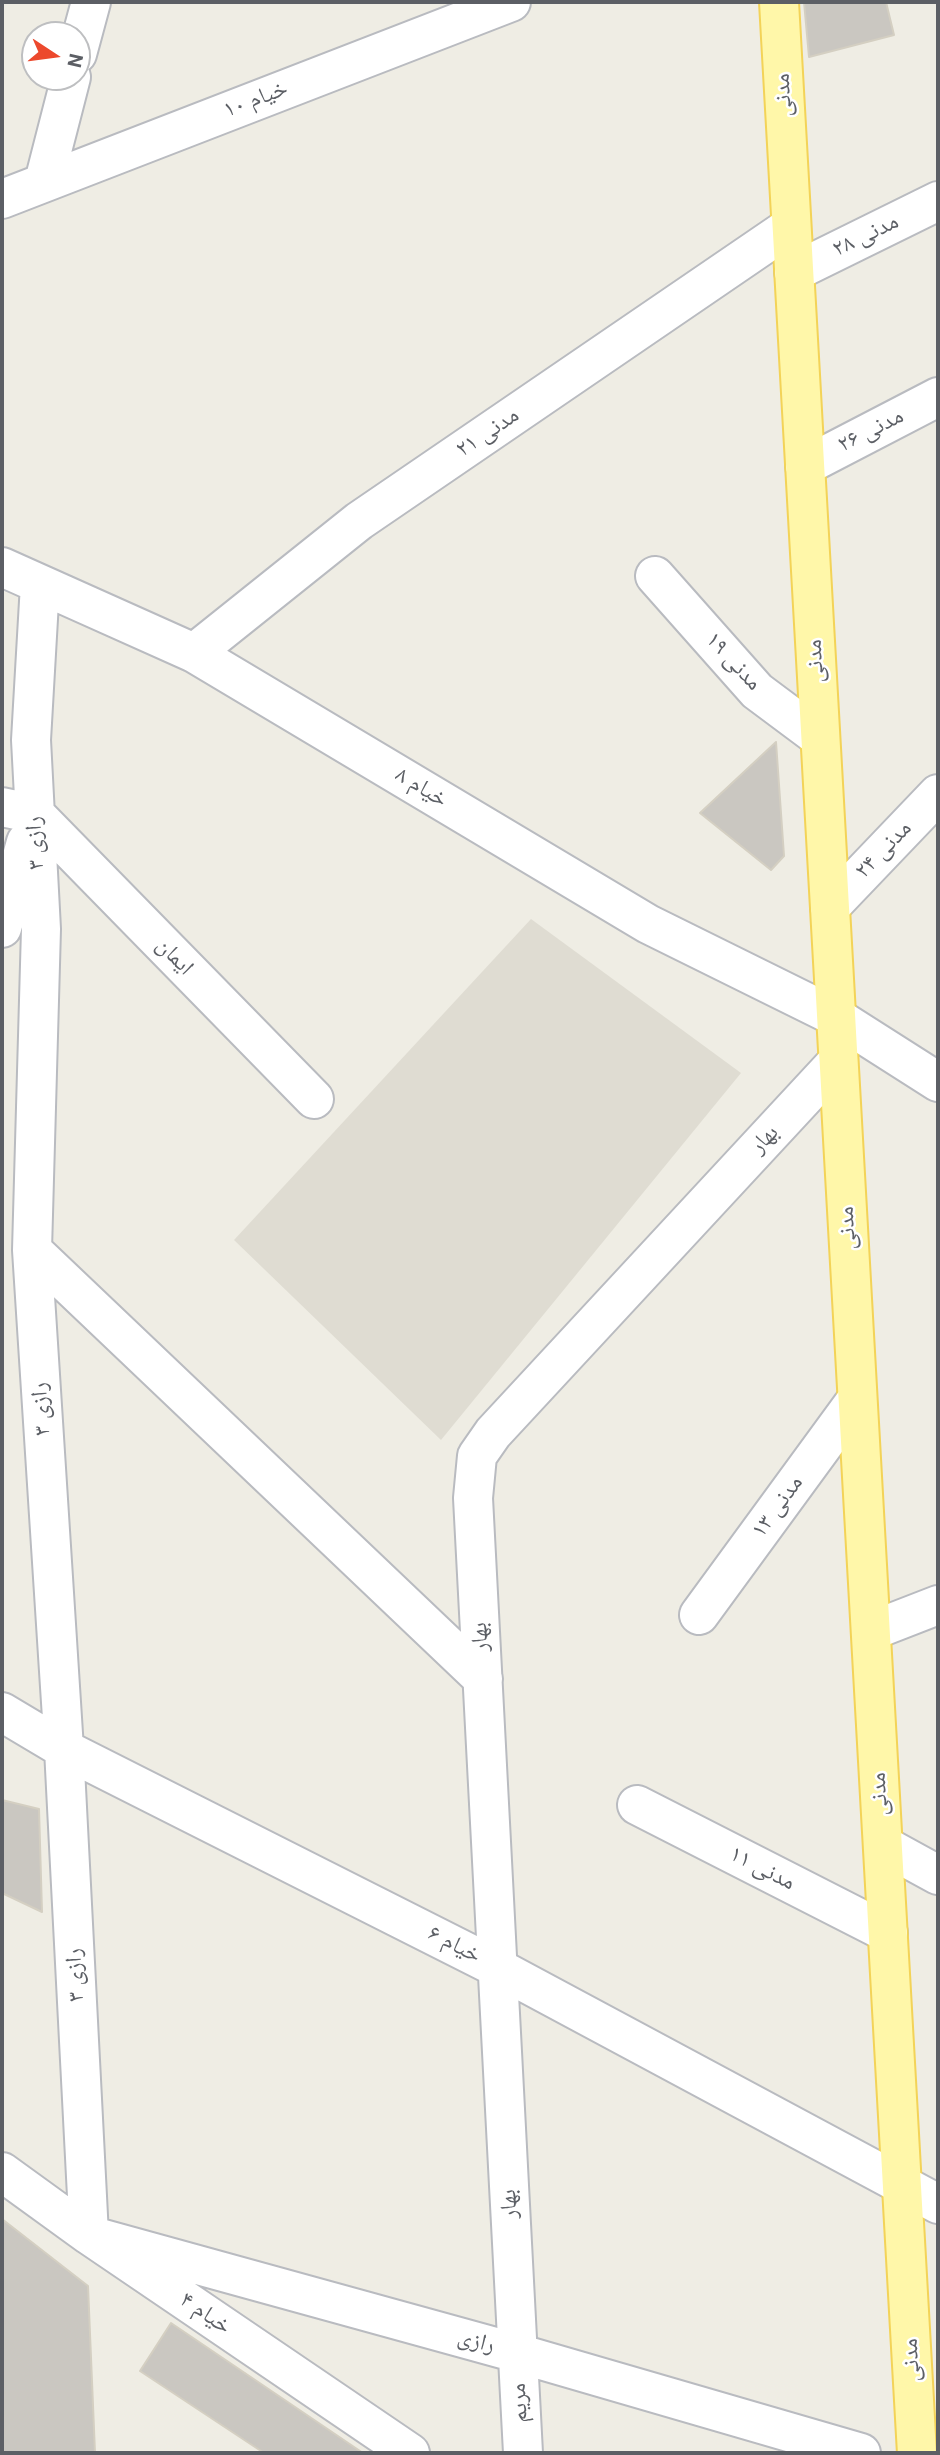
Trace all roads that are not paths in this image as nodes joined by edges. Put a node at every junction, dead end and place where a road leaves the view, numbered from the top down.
1 (90, 2) edge
2 (511, 2) edge
3 (779, 2) edge
4 (85, 21) edge
5 (67, 91) edge
6 (44, 182) junction
7 (2, 199) edge
8 (938, 201) edge
9 (791, 226) junction
10 (794, 272) junction
11 (938, 397) edge
12 (805, 466) junction
13 (2, 567) edge
14 (655, 576) dead end
15 (40, 583) junction
16 (194, 653) junction
17 (820, 738) junction
18 (938, 794) edge
19 (18, 811) edge
20 (830, 907) junction
21 (2, 929) edge
22 (41, 929) junction
23 (836, 1017) junction
24 (838, 1061) junction
25 (938, 1082) edge
26 (314, 1099) dead end
27 (32, 1250) junction
28 (857, 1399) junction
29 (938, 1605) edge
30 (699, 1615) dead end
31 (871, 1631) junction
32 (483, 1679) junction
33 (2, 1712) edge
34 (64, 1749) junction
35 (637, 1805) dead end
36 (883, 1845) junction
37 (938, 1875) edge
38 (888, 1933) junction
39 (498, 1968) junction
40 (2, 2172) edge
41 (902, 2187) junction
42 (938, 2204) edge
43 (89, 2235) junction
44 (517, 2353) junction
45 (410, 2453) edge
46 (523, 2453) edge
47 (861, 2453) edge
48 (918, 2453) edge

1 - 4 street
2 - 6 street, خیام ۱۰
3 - 9 main road, مدنی
5 - 6 street
6 - 7 street, خیام ۱۰
8 - 10 street, مدنی ۲۸
9 - 10 main road, مدنی
9 - 16 street, مدنی ۲۱
10 - 12 main road, مدنی
11 - 12 street, مدنی ۲۶
12 - 17 main road, مدنی
13 - 15 street, خیام ۸
14 - 17 street, مدنی ۱۹
15 - 16 street, خیام ۸
15 - 19 street, رازی ۳
16 - 23 street, خیام ۸
17 - 20 main road, مدنی
18 - 20 street, مدنی ۲۴
19 - 21 street
19 - 22 street, رازی ۳
19 - 26 street, ایمان
20 - 23 main road, مدنی
21 - 22 street
22 - 27 street, رازی ۳
23 - 24 main road, مدنی
23 - 25 street, خیام ۸
24 - 28 main road, مدنی
24 - 32 street, بهار
27 - 32 street
27 - 34 street, رازی ۳
28 - 30 street, مدنی ۱۳
28 - 31 main road, مدنی
29 - 31 street
31 - 36 main road, مدنی
32 - 39 street, بهار
33 - 34 street, خیام ۶
34 - 39 street, خیام ۶
34 - 43 street, رازی ۳
35 - 38 street, مدنی ۱۱
36 - 37 street
36 - 38 main road, مدنی
38 - 41 main road, مدنی
39 - 41 street, خیام ۶
39 - 44 street, بهار
40 - 43 street, خیام ۴
41 - 42 street, خیام ۶
41 - 48 main road, مدنی
43 - 44 street, رازی
43 - 45 street, خیام ۴
44 - 46 street, مریم
44 - 47 street, رازی

